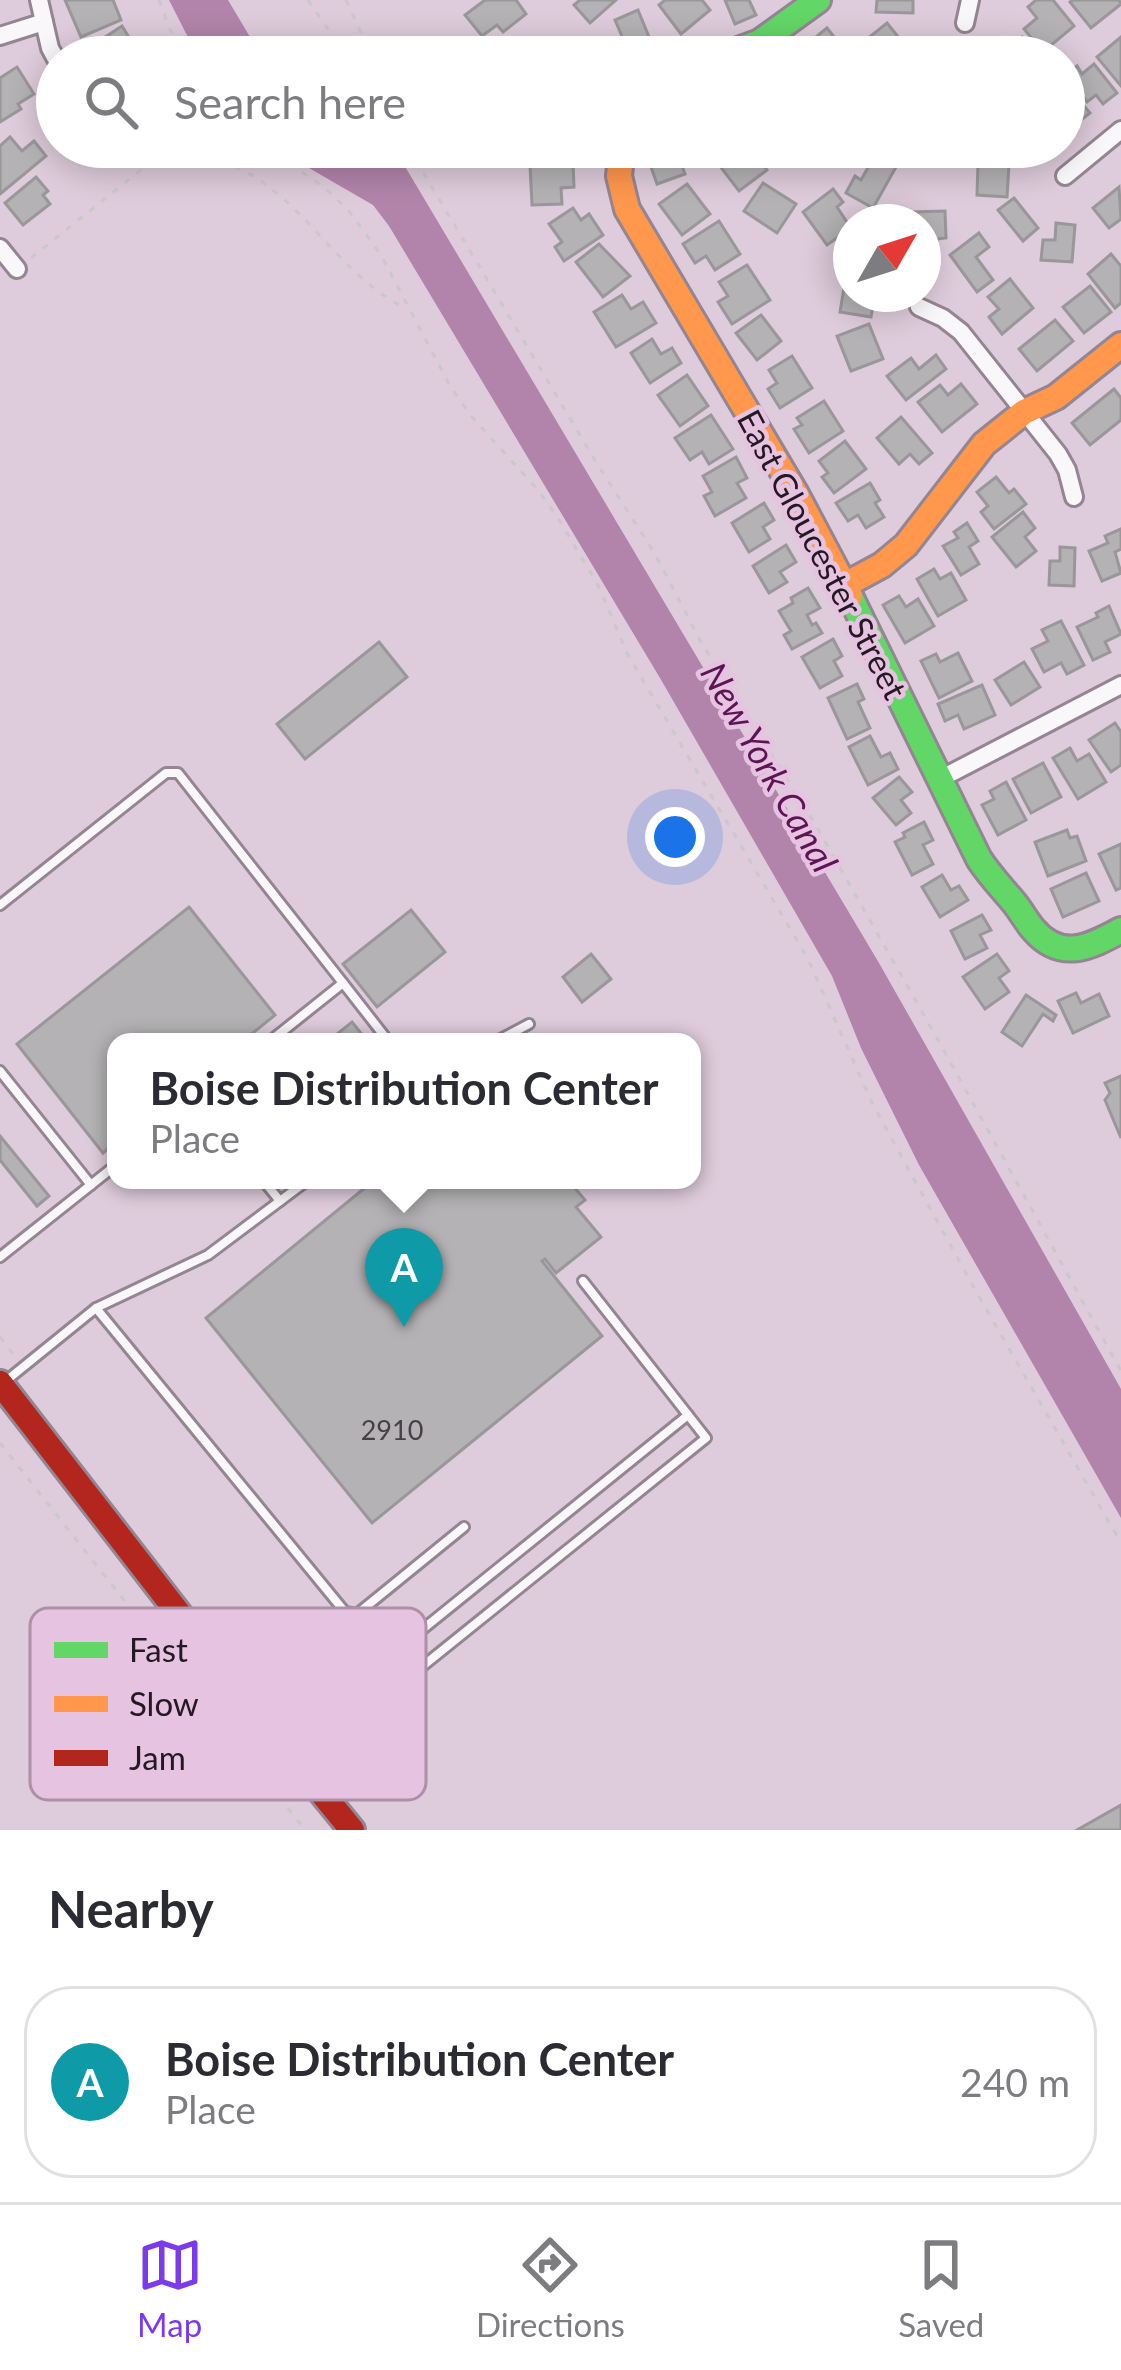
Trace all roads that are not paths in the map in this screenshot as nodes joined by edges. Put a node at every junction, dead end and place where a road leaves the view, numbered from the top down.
1 (39, 0) edge
2 (970, 0) edge
3 (810, 2) edge
4 (44, 22) junction
5 (965, 23) dead end
6 (0, 36) edge
7 (47, 36) edge
8 (778, 36) edge
9 (1121, 130) edge
10 (1085, 160) edge
11 (620, 168) edge
12 (1075, 168) edge
13 (1065, 176) dead end
14 (0, 248) edge
15 (17, 269) road end
16 (929, 312) edge
17 (1121, 345) edge
18 (1024, 412) junction
19 (1074, 497) dead end
20 (845, 585) junction
21 (1121, 685) edge
22 (940, 779) junction
23 (0, 905) edge
24 (1121, 930) edge
25 (344, 983) junction
26 (529, 1024) dead end
27 (280, 1033) edge
28 (382, 1033) edge
29 (512, 1033) edge
30 (0, 1072) edge
31 (107, 1172) edge
32 (92, 1185) junction
33 (270, 1189) edge
34 (296, 1189) edge
35 (280, 1201) junction
36 (0, 1257) edge
37 (583, 1281) dead end
38 (97, 1308) junction
39 (1, 1384) edge
40 (688, 1415) junction
41 (464, 1527) dead end
42 (176, 1608) edge
43 (342, 1608) edge
44 (364, 1608) edge
45 (426, 1626) edge
46 (426, 1663) edge
47 (328, 1800) edge
48 (352, 1830) edge

1 - 4 street
2 - 5 street
3 - 8 street
4 - 6 street
4 - 7 street
9 - 10 street
11 - 20 street, East Gloucester Street
12 - 13 street
14 - 15 street
16 - 18 street
17 - 18 street
18 - 19 street
18 - 20 street
20 - 22 street, East Gloucester Street
21 - 22 street
22 - 24 street, East Gloucester Street
23 - 25 lane
25 - 27 lane
25 - 28 lane
26 - 29 lane
30 - 32 lane
31 - 32 lane
32 - 36 lane
33 - 35 lane
34 - 35 lane
35 - 38 lane
37 - 40 lane
38 - 39 lane
38 - 43 lane
39 - 42 street
40 - 45 lane
40 - 46 lane
41 - 44 lane
47 - 48 street

